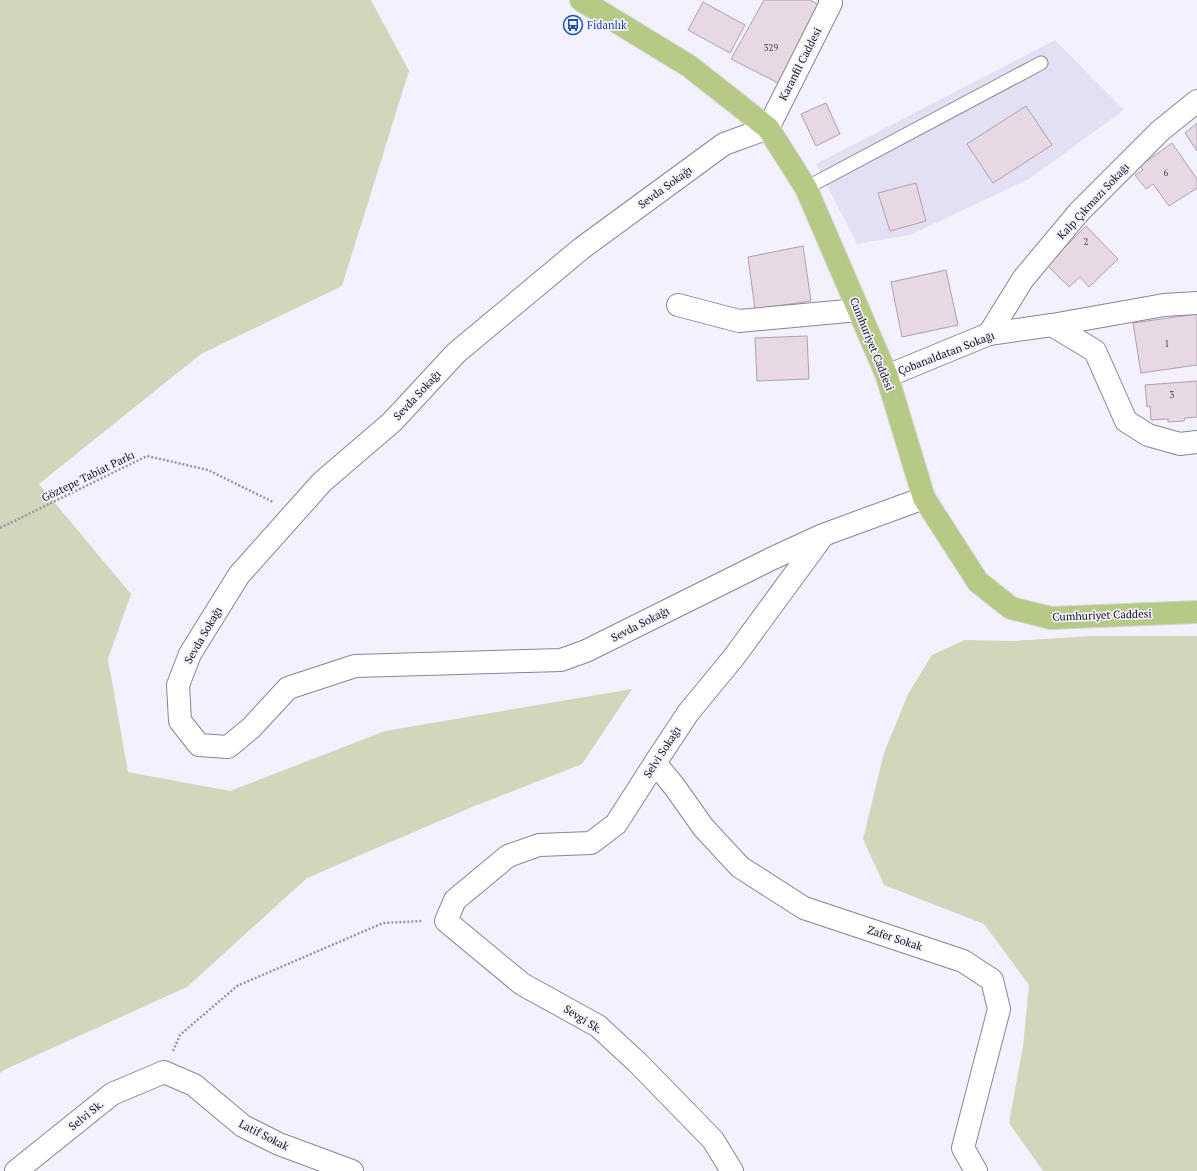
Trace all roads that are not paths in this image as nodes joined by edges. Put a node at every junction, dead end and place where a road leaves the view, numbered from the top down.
1 (581, 0) edge
2 (832, 1) edge
3 (1041, 63) dead end
4 (1197, 101) edge
5 (768, 128) junction
6 (806, 188) junction
7 (1197, 302) edge
8 (678, 305) dead end
9 (858, 310) junction
10 (1052, 325) junction
11 (989, 334) junction
12 (887, 376) junction
13 (1197, 442) edge
14 (924, 498) junction
15 (823, 535) junction
16 (1197, 612) edge
17 (655, 763) junction
18 (446, 921) joint
19 (164, 1072) joint
20 (16, 1171) edge
21 (352, 1171) edge
22 (732, 1171) edge
23 (976, 1171) edge

1 - 5 main road, Cumhuriyet Caddesi
2 - 5 street, Karanfil Caddesi
3 - 6 lane
4 - 11 street, Kalp Çıkmazı Sokaḡı
5 - 6 main road, Cumhuriyet Caddesi
5 - 15 street, Sevda Sokağı
6 - 9 main road, Cumhuriyet Caddesi
7 - 10 street, Çobanaldatan Sokaḡı
8 - 9 street
9 - 12 main road, Cumhuriyet Caddesi
10 - 11 street, Çobanaldatan Sokaḡı
10 - 13 street
11 - 12 street, Çobanaldatan Sokaḡı
12 - 14 main road, Cumhuriyet Caddesi
14 - 15 street, Sevda Sokağı
14 - 16 main road, Cumhuriyet Caddesi
15 - 17 street, Selvi Sokağı
17 - 18 street, Selvi Sokağı
17 - 23 street, Zafer Sokak
18 - 22 street, Sevgi Sk.
19 - 20 street, Selvi Sk.
19 - 21 street, Latif Sokak

